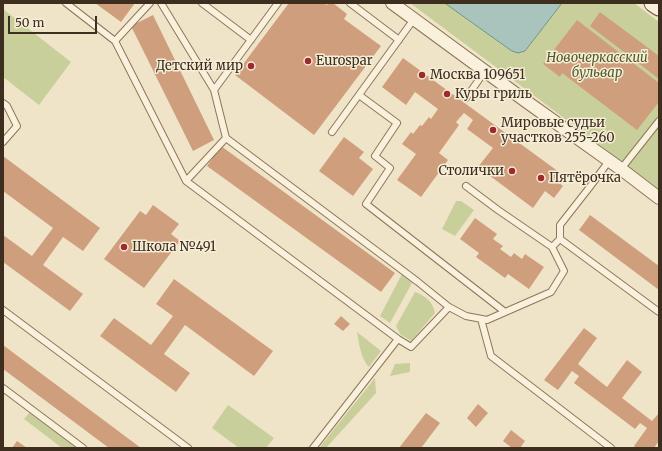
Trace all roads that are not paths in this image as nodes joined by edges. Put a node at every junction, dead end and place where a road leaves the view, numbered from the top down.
1 (66, 3) edge
2 (150, 3) edge
3 (161, 3) edge
4 (202, 3) edge
5 (278, 3) edge
6 (350, 3) edge
7 (392, 3) edge
8 (653, 3) edge
9 (659, 7) edge
10 (414, 20) junction
11 (115, 40) junction
12 (251, 40) junction
13 (399, 40) junction
14 (485, 72) junction
15 (214, 90) junction
16 (359, 95) junction
17 (466, 98) dead end
18 (3, 103) edge
19 (659, 120) edge
20 (332, 132) dead end
21 (226, 138) junction
22 (3, 142) edge
23 (609, 161) junction
24 (621, 169) junction
25 (186, 181) junction
26 (466, 186) dead end
27 (659, 198) edge
28 (560, 239) junction
29 (552, 247) junction
30 (449, 307) junction
31 (3, 310) edge
32 (505, 312) junction
33 (659, 312) edge
34 (481, 319) junction
35 (398, 339) junction
36 (3, 388) edge
37 (83, 448) edge
38 (188, 448) edge
39 (313, 448) edge
40 (611, 448) edge

1 - 11 lane
2 - 11 lane
3 - 15 lane
4 - 12 lane
5 - 12 lane
6 - 13 lane
7 - 10 street
8 - 9 street
10 - 13 lane
10 - 14 street
11 - 25 lane
12 - 15 lane
13 - 16 lane
14 - 17 lane
14 - 23 street
15 - 21 lane
16 - 20 lane
16 - 32 lane
18 - 22 lane
19 - 24 lane
21 - 25 lane
21 - 30 lane
23 - 24 street
23 - 28 lane
24 - 27 street
25 - 35 lane
26 - 29 lane
28 - 29 lane
28 - 33 lane
29 - 32 lane
30 - 34 lane
30 - 35 lane
31 - 38 lane
32 - 34 lane
34 - 40 lane
35 - 39 lane
36 - 37 lane

